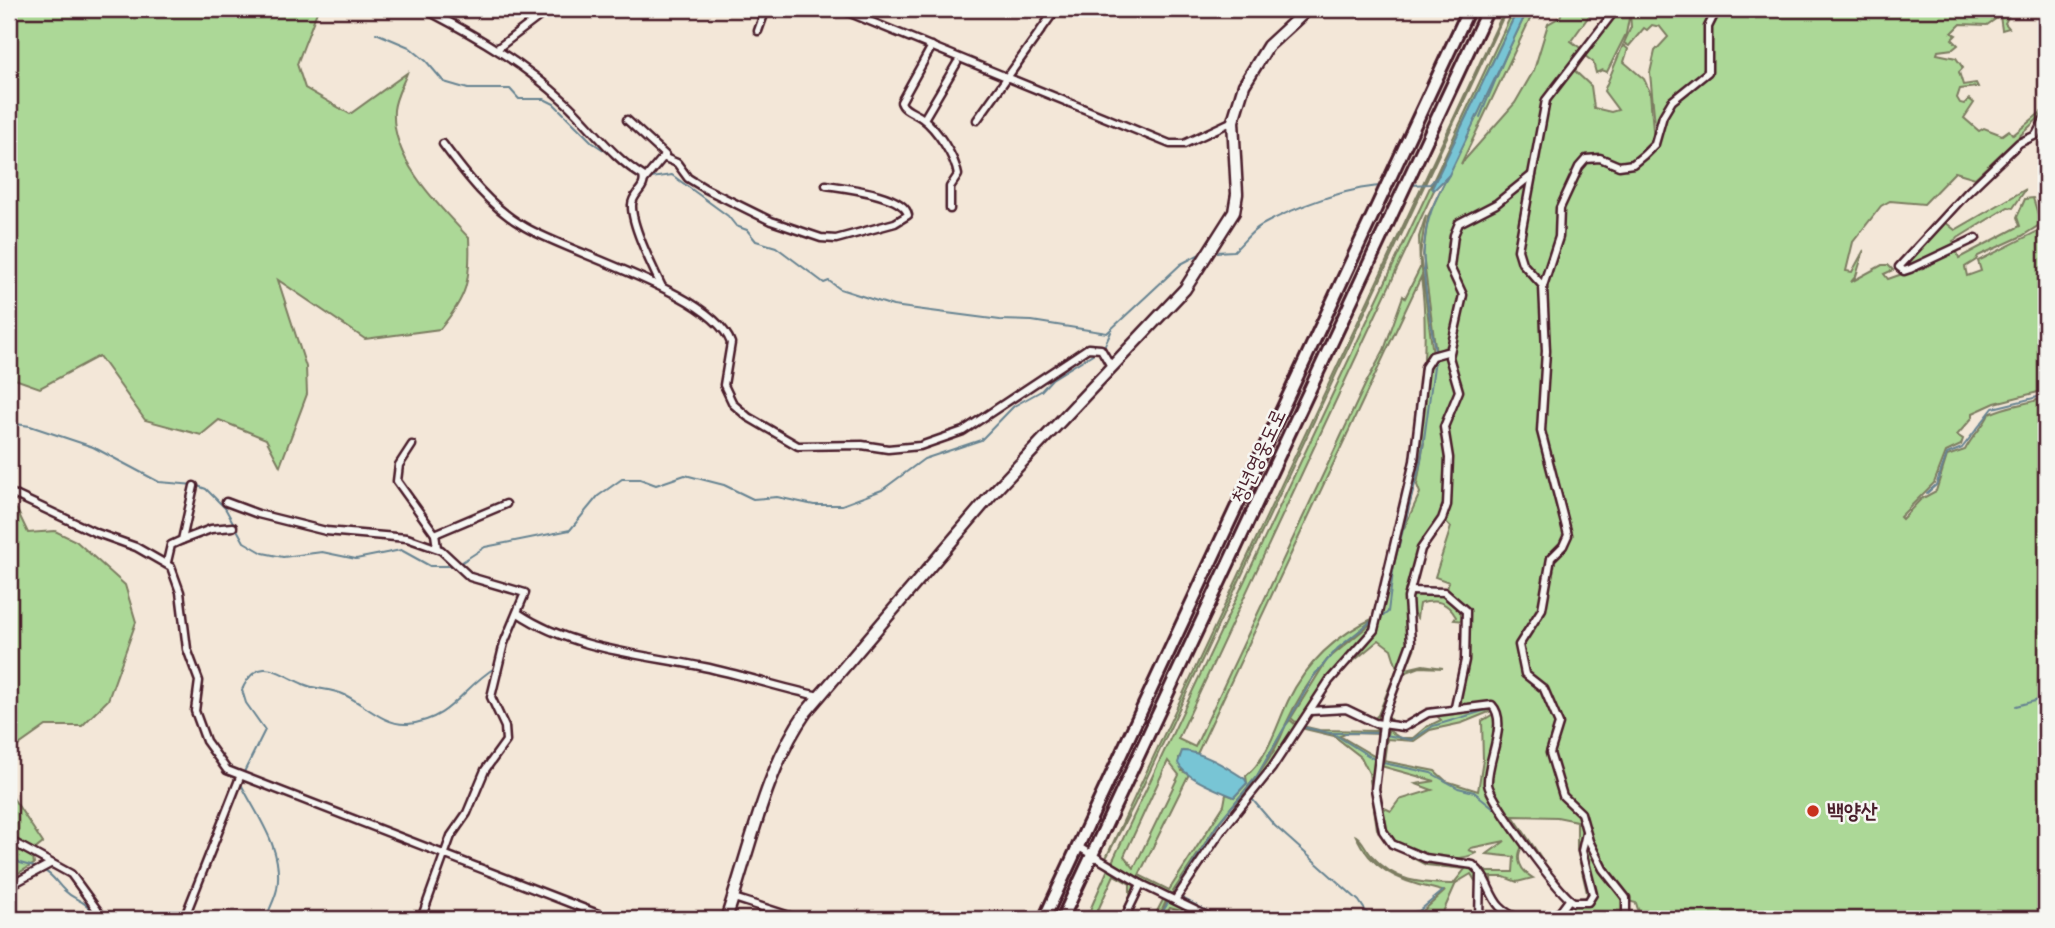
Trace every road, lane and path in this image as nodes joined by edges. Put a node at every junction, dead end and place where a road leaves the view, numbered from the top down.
1 (550, 9) edge
2 (766, 9) edge
3 (1056, 9) edge
4 (1307, 9) edge
5 (1469, 9) edge
6 (1488, 9) edge
7 (1616, 9) edge
8 (1717, 9) edge
9 (845, 11) dead end
10 (432, 13) dead end
11 (758, 31) dead end
12 (932, 46) junction
13 (498, 48) junction
14 (957, 63) dead end
15 (1006, 77) junction
16 (2046, 116) edge
17 (924, 119) junction
18 (627, 120) dead end
19 (977, 120) dead end
20 (1233, 121) junction
21 (443, 144) dead end
22 (665, 158) junction
23 (1532, 175) junction
24 (645, 179) junction
25 (826, 185) dead end
26 (950, 209) dead end
27 (1976, 238) dead end
28 (1543, 286) junction
29 (662, 287) junction
30 (1450, 351) junction
31 (1112, 368) junction
32 (412, 445) dead end
33 (194, 486) dead end
34 (9, 492) edge
35 (226, 502) dead end
36 (506, 504) dead end
37 (233, 527) dead end
38 (435, 534) junction
39 (181, 540) junction
40 (437, 548) junction
41 (167, 562) junction
42 (1410, 590) junction
43 (518, 613) junction
44 (819, 696) junction
45 (1455, 707) junction
46 (1310, 711) junction
47 (1383, 724) junction
48 (240, 777) junction
49 (1586, 833) junction
50 (9, 840) edge
51 (1077, 846) junction
52 (1092, 855) junction
53 (445, 856) junction
54 (52, 864) junction
55 (1479, 872) junction
56 (1141, 884) junction
57 (9, 886) edge
58 (734, 898) junction
59 (1172, 899) junction
60 (1569, 900) junction
61 (109, 919) edge
62 (184, 919) edge
63 (421, 919) edge
64 (611, 919) edge
65 (726, 919) edge
66 (799, 919) edge
67 (1044, 919) edge
68 (1062, 919) edge
69 (1124, 919) edge
70 (1213, 919) edge
71 (1479, 919) edge
72 (1522, 919) edge
73 (1546, 919) edge
74 (1626, 919) edge

1 - 13 street
2 - 11 street
3 - 15 street
4 - 20 main road
5 - 51 highway, 청년영웅도로
6 - 52 highway, 청년영웅도로
7 - 23 street
8 - 28 street
9 - 12 street
10 - 13 street
12 - 15 street
12 - 17 street
13 - 24 street
14 - 17 street
15 - 19 street
15 - 20 street
16 - 27 street
17 - 26 street
18 - 22 street
20 - 31 main road
21 - 29 street
22 - 24 street
22 - 25 street
23 - 28 street
23 - 30 street
24 - 29 street
28 - 49 street
29 - 31 street
30 - 42 street
30 - 46 street
31 - 44 main road
32 - 38 street
33 - 39 street
34 - 41 street
35 - 40 street
36 - 38 street
37 - 39 street
38 - 40 street
39 - 41 street
40 - 43 street
41 - 48 street
42 - 45 street
42 - 47 street
43 - 44 street
43 - 53 street
44 - 58 main road
45 - 47 street
45 - 60 street
46 - 47 street
46 - 59 street
47 - 55 street
48 - 53 street
48 - 62 street
49 - 60 street
49 - 74 street
50 - 54 street
51 - 52 street
51 - 67 highway, 청년영웅도로
52 - 56 street
52 - 68 highway, 청년영웅도로
53 - 63 street
53 - 64 street
54 - 57 street
54 - 61 street
55 - 71 street
55 - 72 street
56 - 59 street
56 - 69 street
58 - 65 main road
58 - 66 street
59 - 70 street
60 - 73 street

